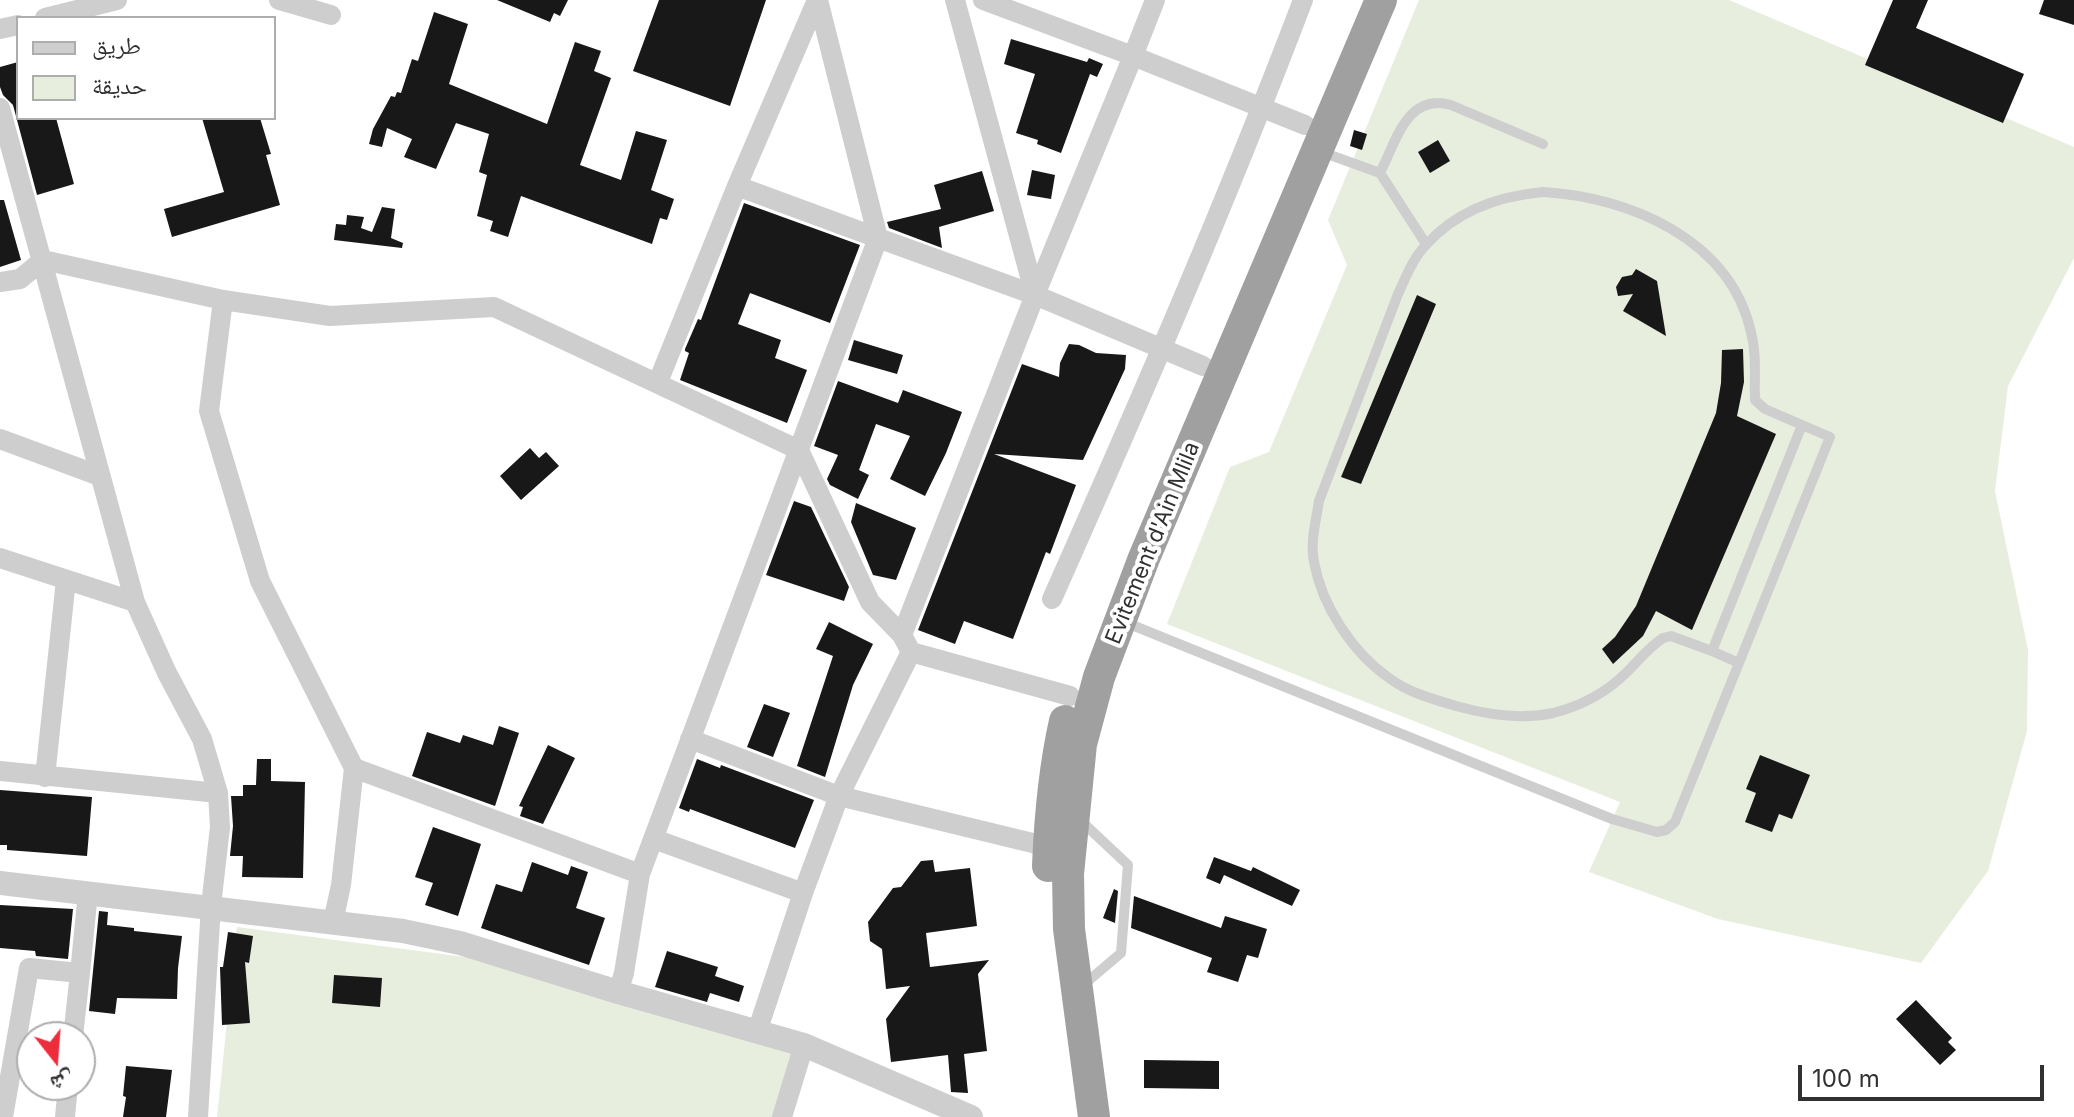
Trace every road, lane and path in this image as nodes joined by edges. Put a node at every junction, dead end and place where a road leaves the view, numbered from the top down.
1 (117, 0) edge
2 (279, 0) edge
3 (818, 0) edge
4 (955, 0) edge
5 (983, 0) edge
6 (1155, 0) edge
7 (1303, 0) edge
8 (1358, 0) edge
9 (1381, 0) edge
10 (331, 15) dead end
11 (53, 16) edge
12 (1133, 56) junction
13 (1262, 107) junction
14 (0, 108) edge
15 (1311, 138) junction
16 (1543, 144) dead end
17 (1380, 173) junction
18 (737, 186) junction
19 (878, 238) junction
20 (1426, 244) junction
21 (43, 260) junction
22 (0, 282) edge
23 (1035, 295) junction
24 (223, 300) junction
25 (1164, 348) junction
26 (1203, 366) junction
27 (658, 382) junction
28 (1802, 425) junction
29 (0, 439) edge
30 (799, 450) junction
31 (100, 476) junction
32 (0, 558) edge
33 (66, 580) junction
34 (1052, 599) dead end
35 (135, 602) junction
36 (1120, 621) junction
37 (906, 643) junction
38 (1712, 651) junction
39 (1739, 663) junction
40 (1070, 696) junction
41 (690, 739) junction
42 (354, 768) junction
43 (0, 771) edge
44 (45, 777) junction
45 (218, 793) junction
46 (839, 796) junction
47 (1073, 813) junction
48 (654, 839) junction
49 (1049, 847) junction
50 (640, 874) junction
51 (0, 883) edge
52 (88, 892) junction
53 (803, 893) junction
54 (211, 906) junction
55 (333, 922) junction
56 (80, 973) junction
57 (1077, 991) junction
58 (618, 992) junction
59 (75, 1021) edge
60 (757, 1032) junction
61 (804, 1045) junction
62 (3, 1117) edge
63 (11, 1117) edge
64 (198, 1117) edge
65 (782, 1117) edge
66 (971, 1117) edge
67 (1073, 1117) edge
68 (1094, 1117) edge

1 - 11 street
2 - 10 street
3 - 18 street
3 - 19 street
4 - 23 street
5 - 12 street
6 - 12 street
7 - 13 street
8 - 15 highway, Evitement d'Ain Mlila
9 - 15 highway, Evitement d'Ain Mlila
12 - 13 street
12 - 23 street
13 - 15 street
13 - 25 street
14 - 21 street
15 - 17 lane
15 - 26 highway, Evitement d'Ain Mlila
15 - 36 highway, Evitement d'Ain Mlila
16 - 17 lane
17 - 20 lane
18 - 19 street
18 - 27 street
19 - 23 street
19 - 30 street
20 - 28 lane
20 - 38 lane
21 - 22 street
21 - 24 street
21 - 31 street
23 - 25 street
23 - 37 street
24 - 27 street
24 - 42 street
25 - 26 street
25 - 34 street
26 - 40 highway, Evitement d'Ain Mlila
27 - 30 street
28 - 38 lane
28 - 39 lane
29 - 31 street
30 - 37 street
30 - 41 street
31 - 35 street
32 - 33 street
33 - 35 street
33 - 44 street
35 - 45 street
36 - 39 lane
36 - 47 highway, Evitement d'Ain Mlila
37 - 40 street
37 - 46 street
38 - 39 lane
40 - 49 highway, Evitement d'Ain Mlila
41 - 46 street
41 - 48 street
42 - 50 street
42 - 55 street
43 - 44 street
44 - 45 street
45 - 54 street
46 - 49 street
46 - 53 street
47 - 57 highway, Evitement d'Ain Mlila
47 - 57 lane
48 - 50 street
48 - 53 street
49 - 67 highway, Evitement d'Ain Mlila
50 - 58 street
51 - 52 street
52 - 54 street
52 - 56 street
53 - 60 street
54 - 55 street
54 - 64 street
55 - 58 street
56 - 59 street
56 - 62 street
57 - 68 highway, Evitement d'Ain Mlila
58 - 60 street
60 - 61 street
61 - 65 street
61 - 66 street
62 - 63 street

